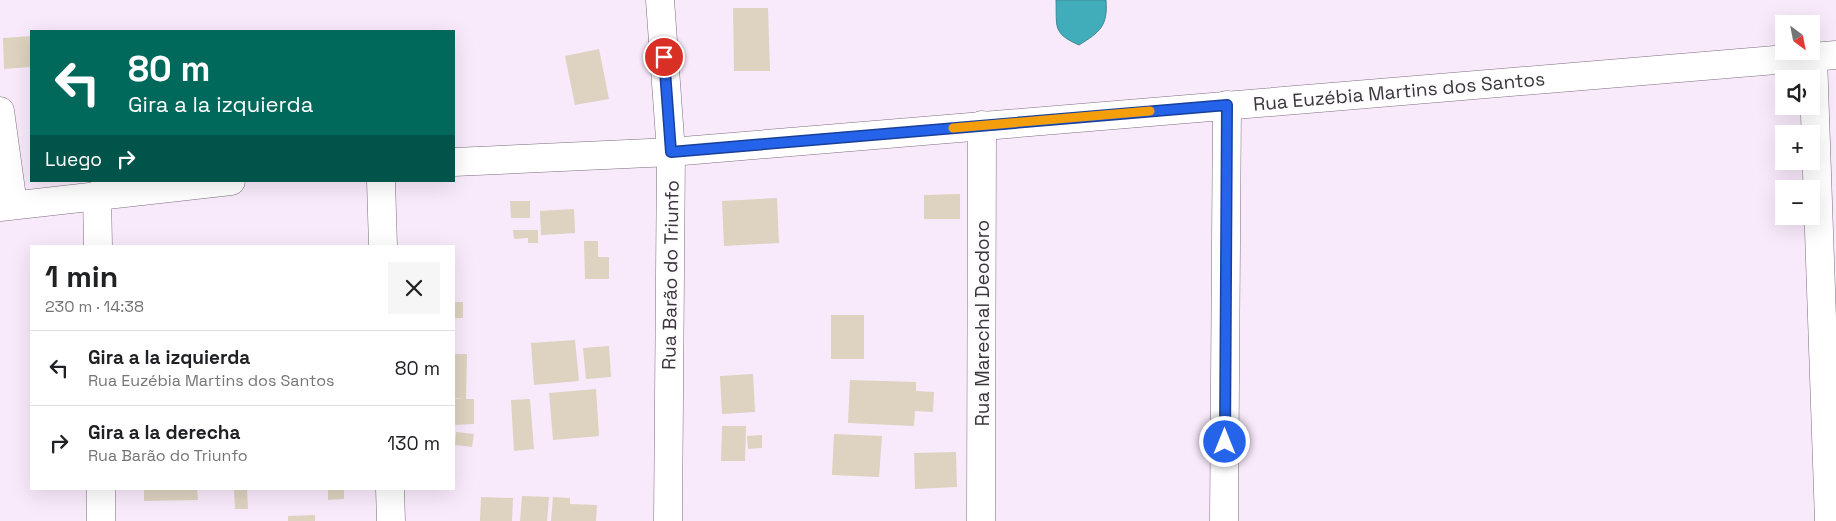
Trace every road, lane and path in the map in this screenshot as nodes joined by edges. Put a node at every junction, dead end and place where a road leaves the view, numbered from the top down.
1 (660, 0) edge
2 (1825, 56) edge
3 (1227, 105) junction
4 (0, 111) edge
5 (982, 125) junction
6 (671, 152) junction
7 (455, 162) edge
8 (221, 182) edge
9 (381, 182) edge
10 (97, 195) junction
11 (7, 206) edge
12 (98, 245) edge
13 (383, 245) edge
14 (101, 490) edge
15 (390, 490) edge
16 (101, 521) edge
17 (391, 521) edge
18 (668, 521) edge
19 (981, 521) edge
20 (1224, 521) edge
21 (1829, 521) edge

1 - 6 street, Rua Barão do Triunfo
2 - 3 street, Rua Euzébia Martins dos Santos
2 - 21 street
3 - 5 street, Rua Euzébia Martins dos Santos
3 - 20 street
4 - 11 street
5 - 6 street, Rua Euzébia Martins dos Santos
5 - 19 street, Rua Marechal Deodoro
6 - 7 street, Rua Euzébia Martins dos Santos
6 - 18 street, Rua Barão do Triunfo
8 - 10 street
9 - 13 street
10 - 11 street
10 - 12 street
14 - 16 street
15 - 17 street

